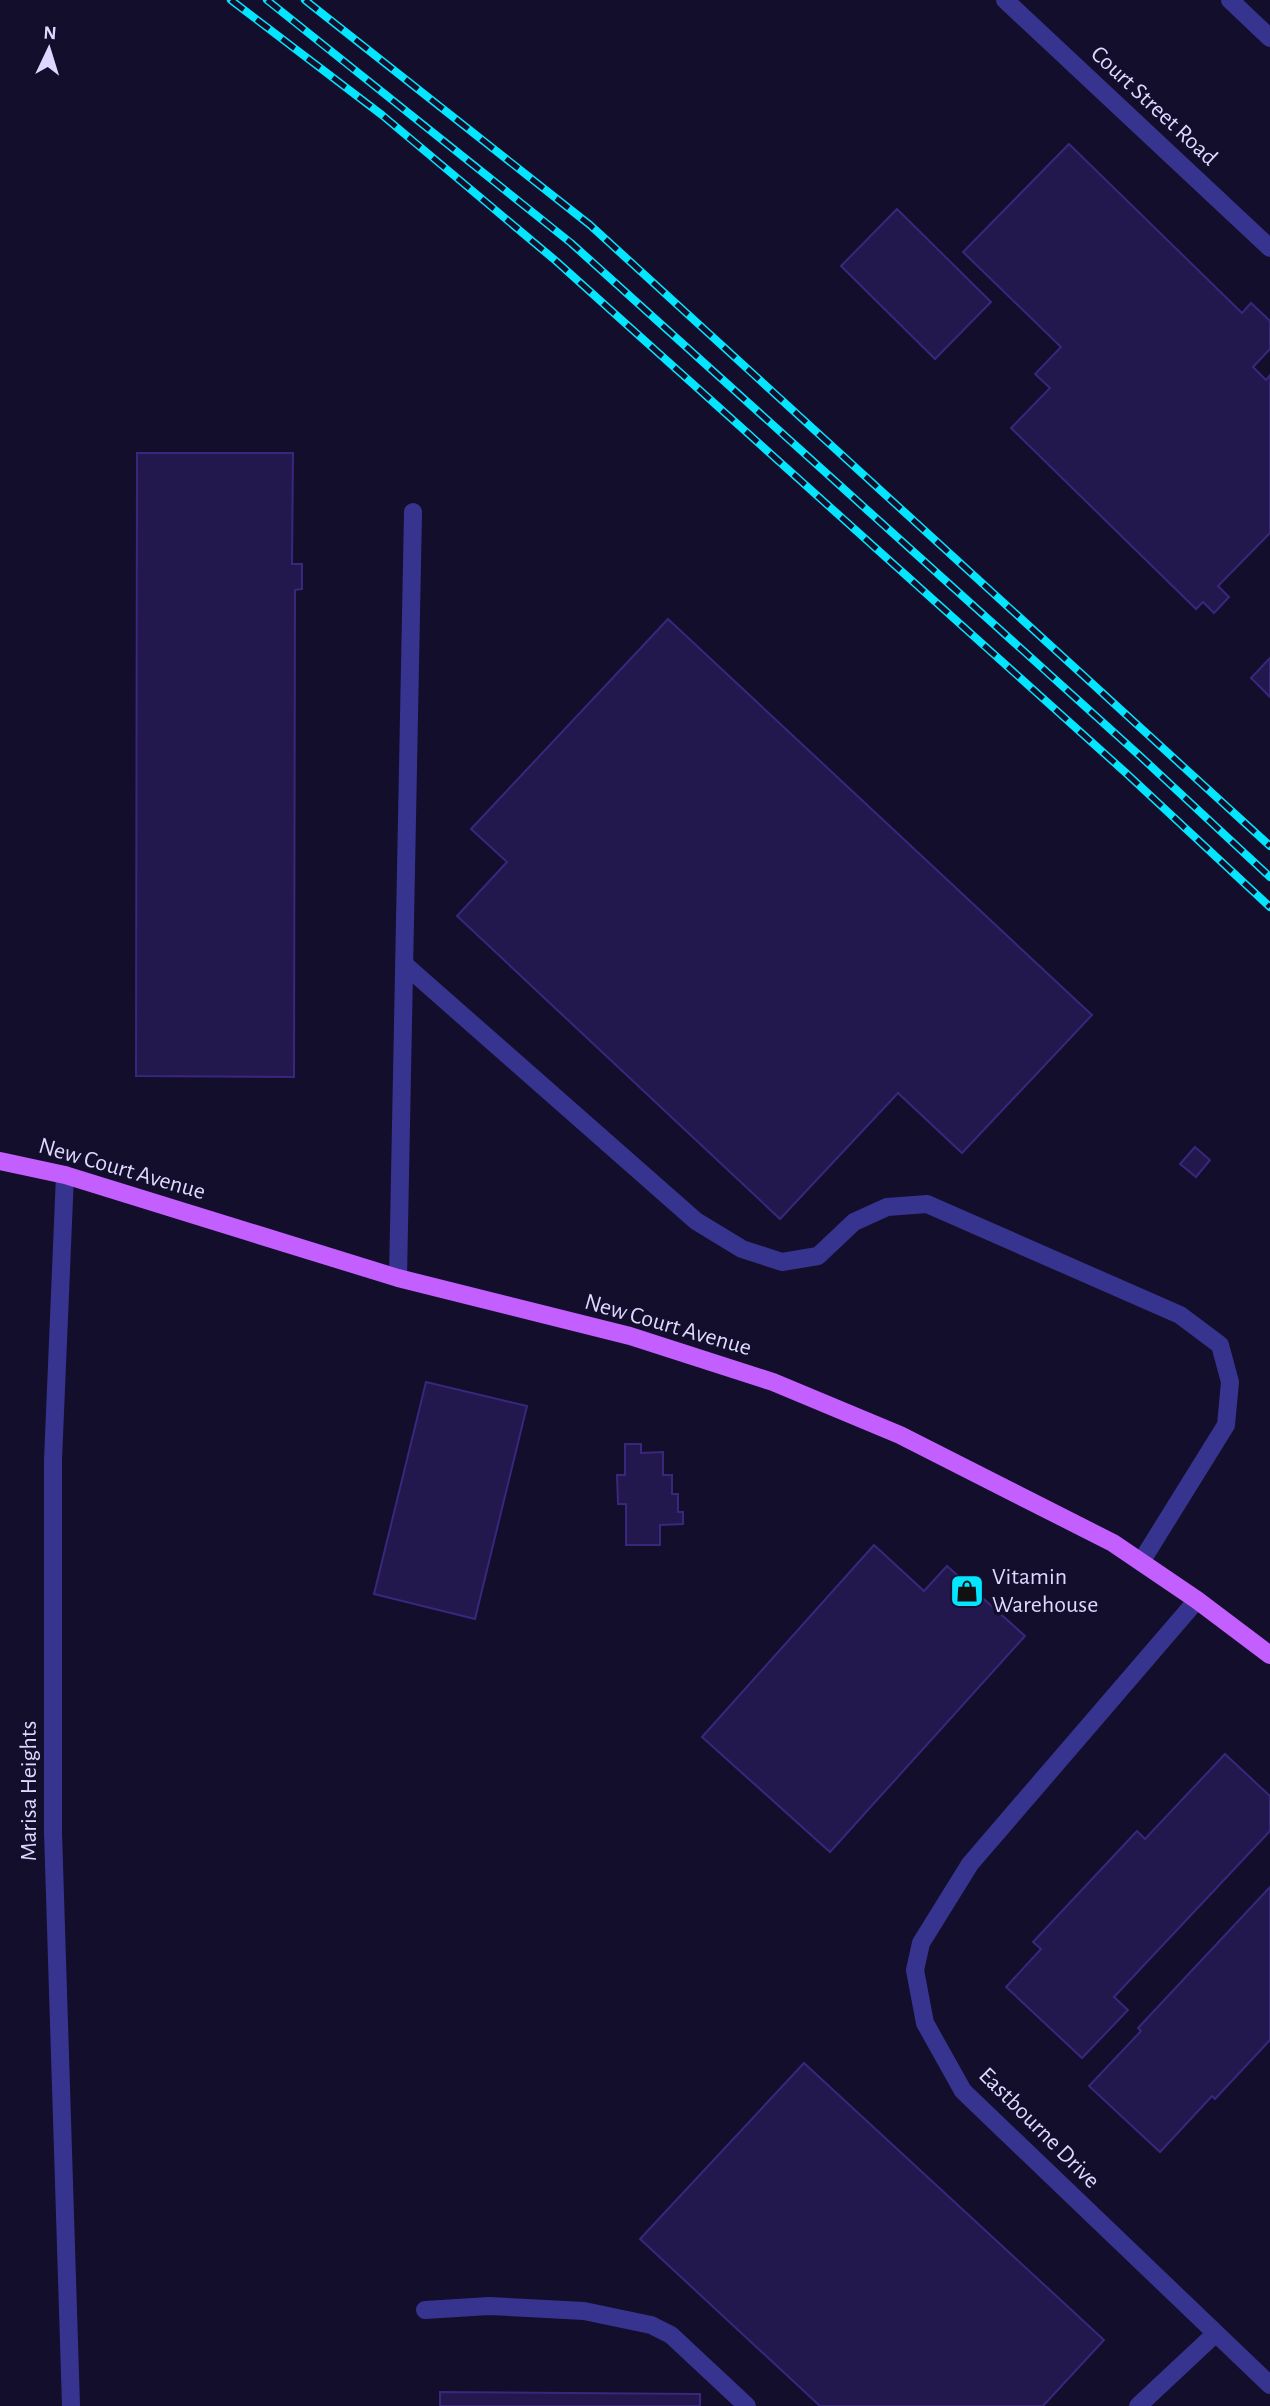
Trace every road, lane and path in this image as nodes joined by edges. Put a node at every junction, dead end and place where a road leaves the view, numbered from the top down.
1 (1005, 0) edge
2 (1230, 0) edge
3 (1270, 38) edge
4 (1270, 248) edge
5 (413, 512) dead end
6 (404, 964) junction
7 (0, 1161) edge
8 (65, 1175) junction
9 (398, 1278) junction
10 (1141, 1562) junction
11 (1197, 1600) junction
12 (1270, 1656) edge
13 (425, 2309) dead end
14 (1215, 2334) junction
15 (1270, 2385) edge
16 (72, 2406) edge
17 (747, 2406) edge
18 (1138, 2406) edge

1 - 4 street, Court Street Road
2 - 3 street
5 - 6 street
6 - 9 street
6 - 10 street
7 - 8 main road, New Court Avenue
8 - 9 main road, New Court Avenue
8 - 16 street, Marisa Heights
9 - 10 main road, New Court Avenue
10 - 11 main road, New Court Avenue
11 - 12 main road, New Court Avenue
11 - 14 street, Eastbourne Drive
13 - 17 street
14 - 15 street, Eastbourne Drive
14 - 18 street

